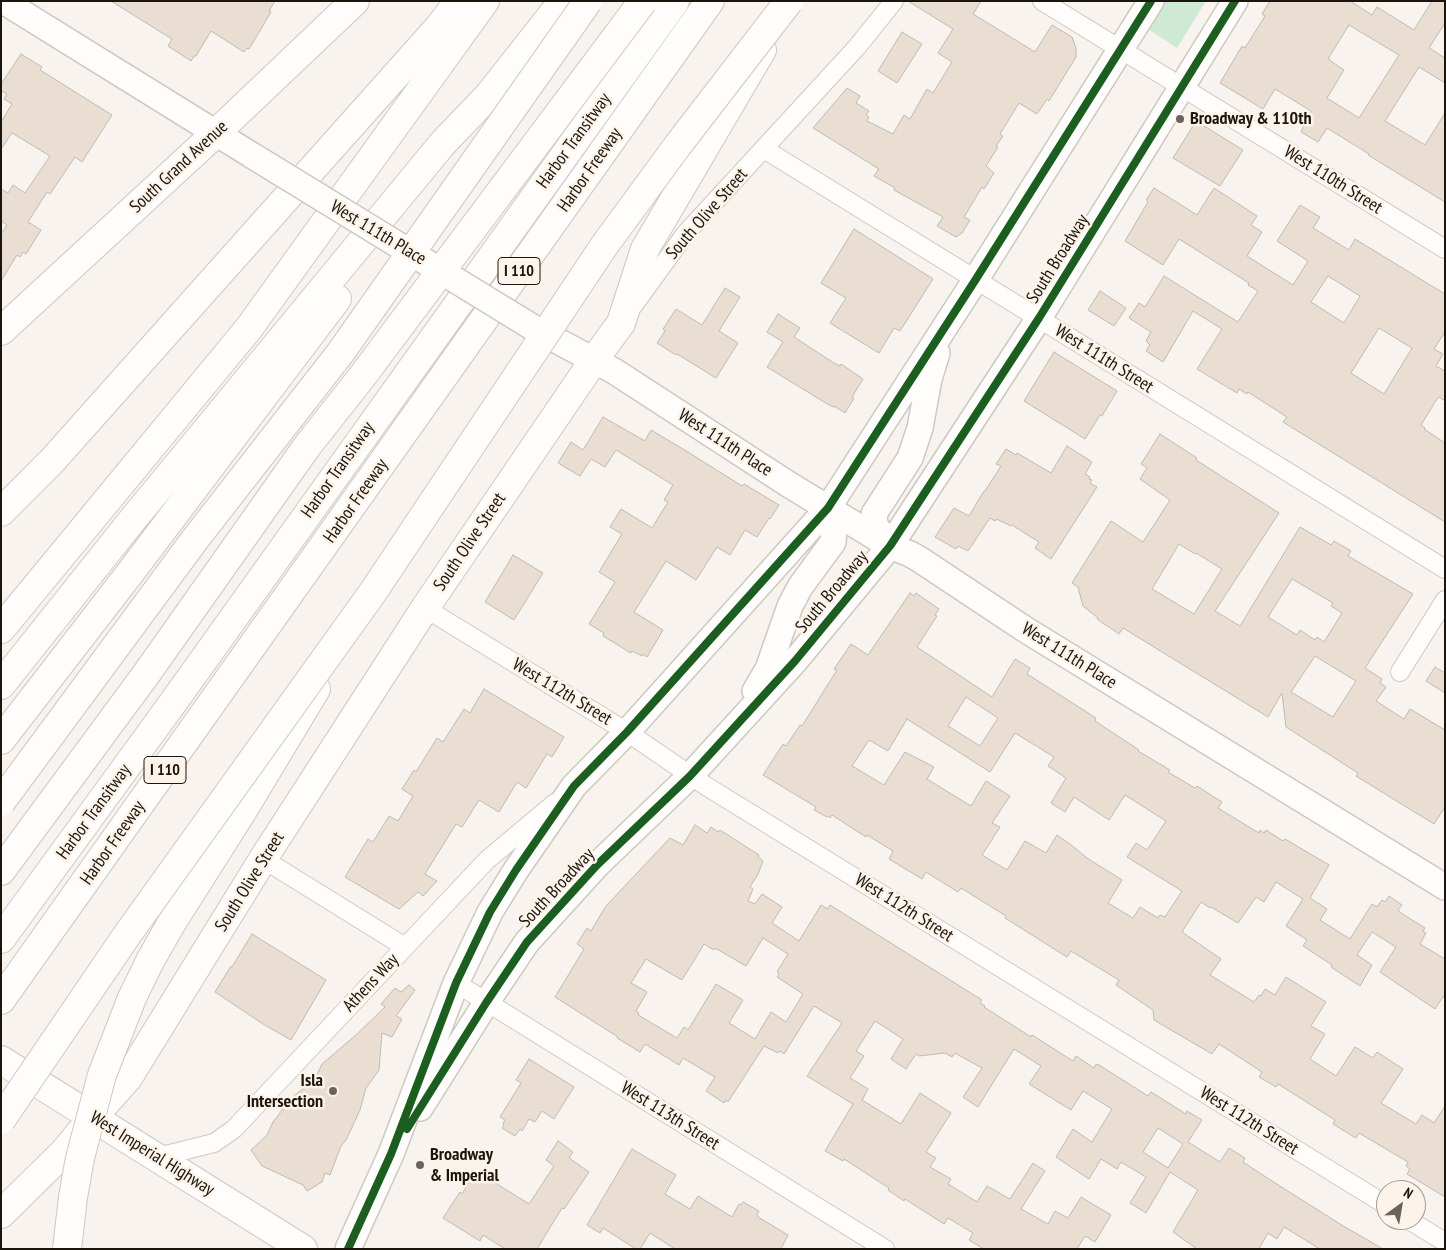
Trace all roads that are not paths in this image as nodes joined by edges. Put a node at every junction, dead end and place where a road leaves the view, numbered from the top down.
1 (3, 1) edge
2 (355, 1) edge
3 (462, 1) edge
4 (485, 1) edge
5 (563, 1) edge
6 (588, 1) edge
7 (643, 1) edge
8 (675, 1) edge
9 (710, 1) edge
10 (790, 1) edge
11 (894, 1) edge
12 (1042, 1) edge
13 (1151, 1) edge
14 (1235, 1) edge
15 (1120, 50) junction
16 (1182, 88) junction
17 (489, 95) junction
18 (216, 134) junction
19 (764, 149) junction
20 (1445, 249) edge
21 (976, 279) junction
22 (1039, 318) junction
23 (621, 323) junction
24 (948, 323) junction
25 (1, 331) edge
26 (594, 360) junction
27 (308, 445) junction
28 (51, 462) junction
29 (828, 508) junction
30 (1, 512) edge
31 (1, 528) edge
32 (890, 546) junction
33 (1445, 569) edge
34 (373, 592) junction
35 (1445, 600) edge
36 (425, 608) junction
37 (1, 629) edge
38 (1400, 672) dead end
39 (1, 685) edge
40 (737, 724) junction
41 (627, 732) junction
42 (1, 740) edge
43 (690, 776) junction
44 (574, 786) junction
45 (1, 802) edge
46 (1, 847) edge
47 (263, 859) junction
48 (1, 871) edge
49 (1445, 887) edge
50 (1, 939) edge
51 (405, 947) junction
52 (456, 983) junction
53 (1, 1000) edge
54 (486, 1003) junction
55 (7, 1064) edge
56 (93, 1117) junction
57 (1, 1120) edge
58 (391, 1154) junction
59 (158, 1157) junction
60 (1376, 1200) edge
61 (1, 1214) edge
62 (1426, 1230) edge
63 (1445, 1242) edge
64 (67, 1249) edge
65 (303, 1249) edge
66 (348, 1249) edge
67 (885, 1249) edge

1 - 18 main road, West 111th Place
2 - 18 main road, South Grand Avenue
3 - 28 main road
4 - 37 main road
5 - 17 main road
6 - 45 main road, bridge
7 - 27 main road, bridge
8 - 50 main road, Harbor Transitway
9 - 53 main road, Harbor Freeway / I 110
10 - 23 main road
10 - 34 main road, bridge
11 - 19 street, South Olive Street
12 - 15 street, West 110th Street
13 - 15 main road, South Broadway
14 - 16 main road, South Broadway
15 - 16 street, West 110th Street
15 - 21 main road, South Broadway
16 - 20 street, West 110th Street
16 - 22 main road, South Broadway
17 - 39 main road
17 - 42 main road
18 - 25 main road, South Grand Avenue
18 - 26 main road, West 111th Place, bridge
19 - 21 street, West 111th Street
19 - 23 street, South Olive Street
21 - 22 street, West 111th Street
21 - 24 main road, South Broadway
22 - 32 main road, South Broadway
22 - 33 street, West 111th Street
23 - 26 main road, South Olive Street
24 - 29 main road, South Broadway
24 - 32 main road
26 - 29 main road, West 111th Place
26 - 36 main road, South Olive Street
27 - 46 main road
27 - 48 main road
28 - 30 main road
28 - 31 main road
29 - 32 main road, West 111th Place
29 - 40 main road
29 - 41 main road, South Broadway
32 - 40 main road, South Broadway
32 - 49 main road, West 111th Place
34 - 57 main road, bridge
34 - 64 main road, bridge
35 - 38 street
36 - 41 street, West 112th Street
36 - 47 main road, South Olive Street
40 - 43 main road, South Broadway
41 - 43 street, West 112th Street
41 - 44 main road, South Broadway
43 - 54 main road, South Broadway
43 - 60 street, West 112th Street
44 - 51 street, Athens Way
44 - 52 main road, South Broadway
47 - 51 street
47 - 56 main road, South Olive Street
51 - 59 street, Athens Way
52 - 54 street, West 113th Street
52 - 58 main road, South Broadway
54 - 58 main road, South Broadway
54 - 67 street, West 113th Street
55 - 56 main road, West Imperial Highway
56 - 59 main road, West Imperial Highway
56 - 61 main road, South Olive Street
58 - 66 main road, South Broadway
59 - 65 main road, West Imperial Highway
62 - 63 street

